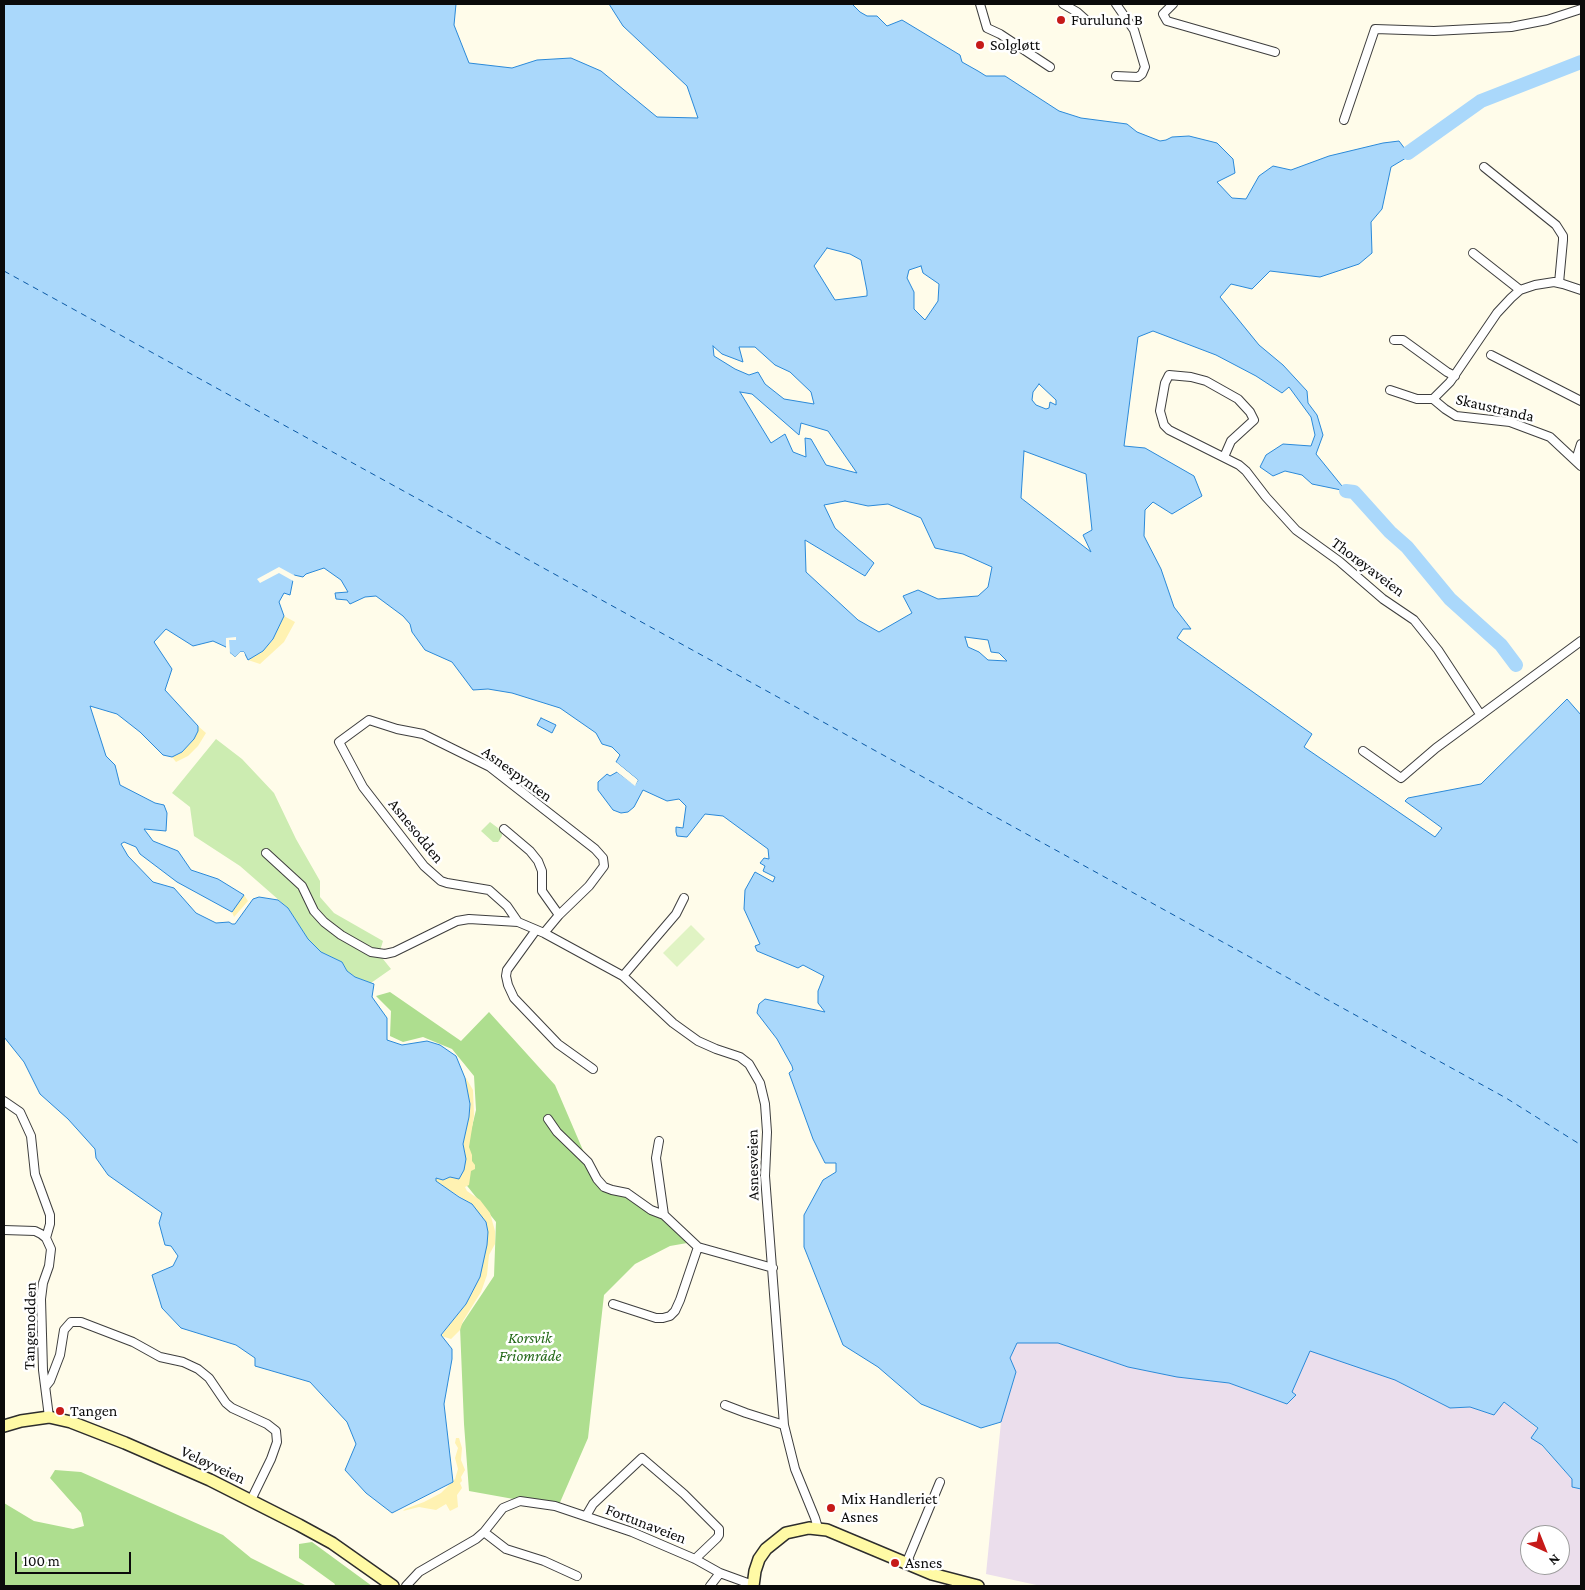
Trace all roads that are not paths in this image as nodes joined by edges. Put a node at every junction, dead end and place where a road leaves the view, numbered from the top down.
1 (980, 4) edge
2 (1063, 4) edge
3 (1116, 4) edge
4 (1173, 4) edge
5 (1581, 9) edge
6 (1086, 20) dead end
7 (1275, 52) dead end
8 (1050, 67) dead end
9 (1116, 76) dead end
10 (1344, 120) dead end
11 (1484, 167) dead end
12 (1473, 253) dead end
13 (1559, 283) junction
14 (1520, 290) junction
15 (1581, 290) edge
16 (1394, 340) dead end
17 (1492, 355) dead end
18 (1454, 376) junction
19 (1390, 390) dead end
20 (1433, 399) junction
21 (1581, 401) edge
22 (1581, 444) edge
23 (1224, 457) junction
24 (1579, 463) edge
25 (1581, 642) edge
26 (1480, 714) junction
27 (339, 742) joint
28 (1363, 751) dead end
29 (504, 829) dead end
30 (266, 853) dead end
31 (684, 898) dead end
32 (559, 915) junction
33 (518, 922) junction
34 (536, 930) junction
35 (544, 933) junction
36 (623, 976) junction
37 (592, 1069) dead end
38 (4, 1101) edge
39 (548, 1119) dead end
40 (659, 1141) dead end
41 (664, 1215) junction
42 (4, 1230) edge
43 (46, 1238) junction
44 (698, 1246) junction
45 (773, 1268) junction
46 (613, 1304) dead end
47 (46, 1386) junction
48 (725, 1405) dead end
49 (49, 1417) junction
50 (784, 1425) junction
51 (4, 1426) edge
52 (940, 1482) dead end
53 (251, 1500) junction
54 (586, 1516) junction
55 (818, 1528) junction
56 (484, 1532) junction
57 (695, 1559) junction
58 (906, 1564) junction
59 (720, 1574) junction
60 (577, 1576) dead end
61 (393, 1586) edge
62 (406, 1586) edge
63 (710, 1586) edge
64 (753, 1586) edge
65 (978, 1586) edge

1 - 8 street
2 - 6 street
3 - 9 street
4 - 7 street
5 - 10 street
11 - 13 street
12 - 14 street
13 - 14 street, Skaustranda
13 - 15 street, Skaustranda
14 - 18 street, Skaustranda
16 - 18 street, Skaustranda
17 - 21 street
18 - 20 street, Skaustranda
19 - 20 street, Skaustranda
20 - 24 street, Skaustranda
22 - 24 street, Skaustranda
23 - 23 street, Thorøyaveien
23 - 26 street, Thorøyaveien
25 - 26 street
26 - 28 street
27 - 32 street, Asnespynten
27 - 33 street, Asnesodden
29 - 32 street
30 - 33 street, Asnesveien
31 - 36 street
32 - 35 street, Asnespynten
33 - 34 street, Asnesveien
34 - 35 street, Asnesveien
34 - 37 street
35 - 36 street, Asnesveien
36 - 45 street, Asnesveien
38 - 43 street, Tangenodden
39 - 41 street
40 - 41 street
41 - 44 street
42 - 43 street
43 - 47 street, Tangenodden
44 - 45 street
44 - 46 street
45 - 50 street, Asnesveien
47 - 49 street, Tangenodden
47 - 53 street
48 - 50 street
49 - 51 main road, Veløyveien
49 - 53 main road, Veløyveien
50 - 55 street, Asnesveien
52 - 58 street
53 - 61 main road, Veløyveien
54 - 56 street, Fortunaveien
54 - 57 street, Fortunaveien
54 - 57 street, Fortunaveien
55 - 58 main road
55 - 64 main road
56 - 60 street
56 - 62 street, Fortunaveien
57 - 59 street, Fortunaveien
58 - 65 main road
59 - 63 street
59 - 64 street, Fortunaveien

